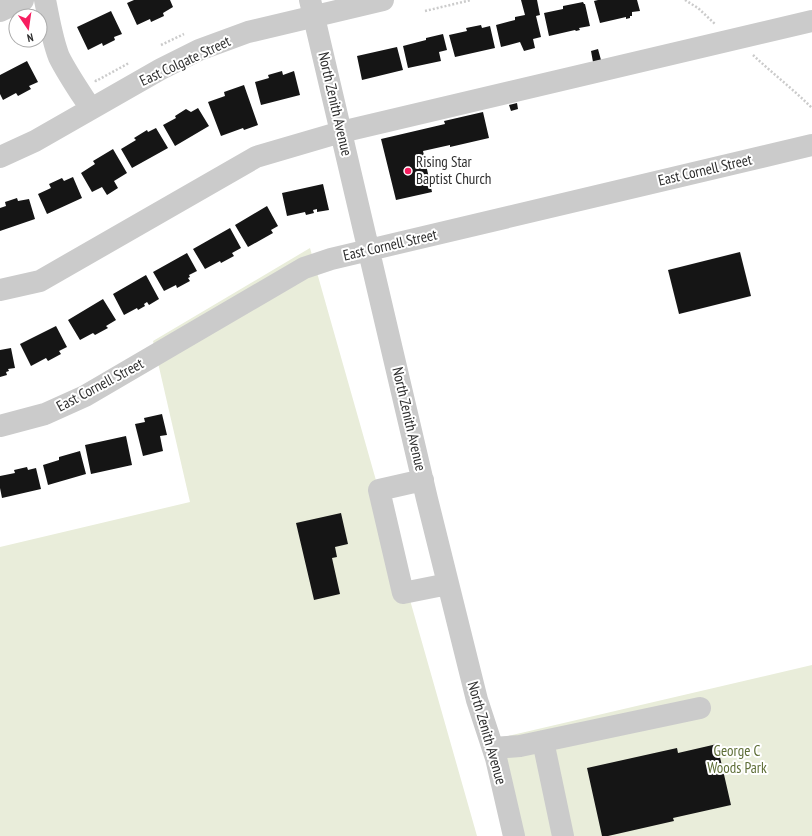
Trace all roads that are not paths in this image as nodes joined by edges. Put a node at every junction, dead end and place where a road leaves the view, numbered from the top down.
1 (24, 0) edge
2 (45, 0) edge
3 (383, 0) edge
4 (312, 8) edge
5 (0, 11) edge
6 (812, 21) edge
7 (91, 109) junction
8 (341, 132) junction
9 (812, 145) edge
10 (0, 157) edge
11 (369, 250) junction
12 (0, 290) edge
13 (0, 426) edge
14 (423, 480) junction
15 (448, 584) junction
16 (700, 708) dead end
17 (543, 741) junction
18 (493, 748) junction
19 (514, 836) edge
20 (563, 836) edge

1 - 5 street
2 - 7 street
3 - 4 street, East Colgate Street
4 - 7 street, East Colgate Street
4 - 8 street, North Zenith Avenue
6 - 8 street
7 - 10 street, East Colgate Street
8 - 11 street, North Zenith Avenue
8 - 12 street
9 - 11 street, East Cornell Street
11 - 13 street, East Cornell Street
11 - 14 street, North Zenith Avenue
14 - 15 street, North Zenith Avenue
14 - 15 street
15 - 18 street, North Zenith Avenue
16 - 17 street
17 - 18 street
17 - 20 street
18 - 19 street, North Zenith Avenue

